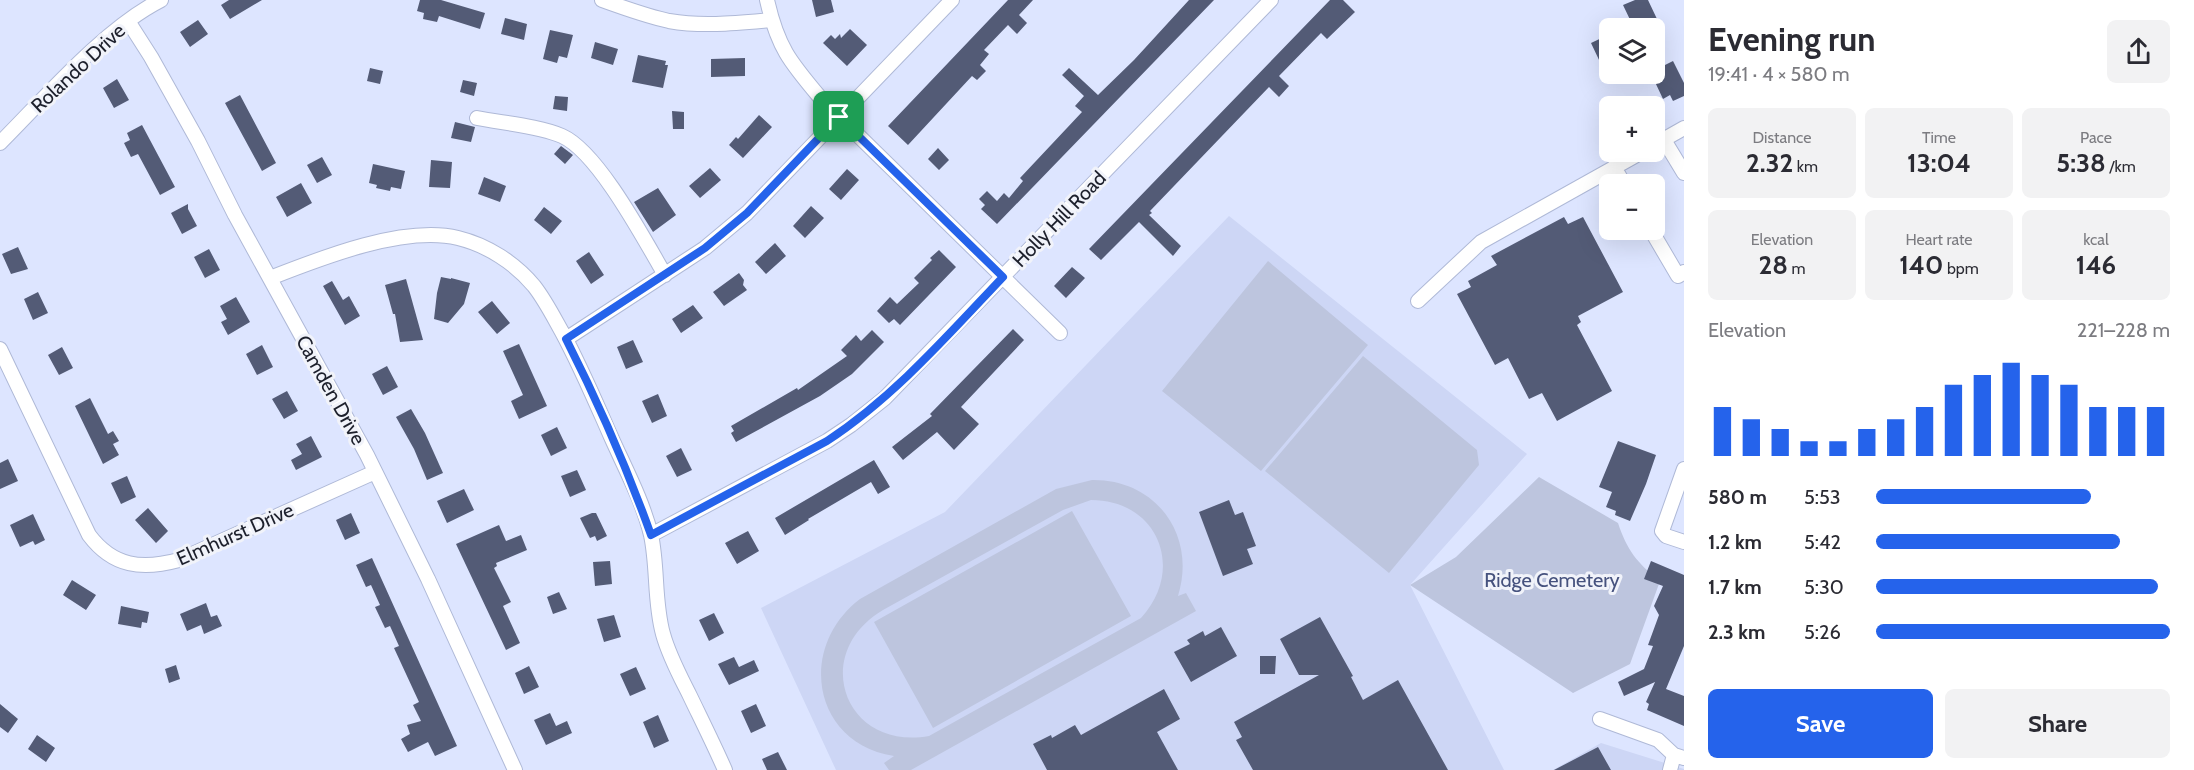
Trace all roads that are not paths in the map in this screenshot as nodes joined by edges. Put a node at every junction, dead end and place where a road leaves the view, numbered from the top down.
1 (161, 0) edge
2 (602, 0) edge
3 (767, 0) edge
4 (952, 0) edge
5 (1272, 0) edge
6 (772, 20) junction
7 (128, 21) junction
8 (839, 117) junction
9 (477, 118) dead end
10 (1684, 128) edge
11 (1665, 139) edge
12 (0, 143) edge
13 (1665, 149) edge
14 (1623, 162) edge
15 (1614, 167) junction
16 (1684, 173) edge
17 (1618, 174) edge
18 (1657, 240) edge
19 (1684, 272) edge
20 (665, 275) junction
21 (1003, 277) junction
22 (270, 278) junction
23 (1418, 301) dead end
24 (1060, 333) dead end
25 (566, 339) junction
26 (0, 349) edge
27 (1684, 469) edge
28 (375, 471) junction
29 (651, 535) junction
30 (1684, 542) edge
31 (1600, 719) dead end
32 (1679, 757) edge
33 (515, 770) edge
34 (725, 770) edge
35 (1670, 770) edge

1 - 7 street, Rolando Drive
2 - 6 street
3 - 6 street
4 - 8 street
5 - 21 street, Holly Hill Road
6 - 8 street
7 - 12 street, Rolando Drive
7 - 22 street, Camden Drive
8 - 20 street
8 - 21 street
9 - 20 street
10 - 11 street
13 - 16 street
14 - 15 street
15 - 17 street
15 - 23 street
18 - 19 street
20 - 25 street
21 - 24 street
21 - 29 street, Holly Hill Road
22 - 25 street
22 - 28 street, Camden Drive
25 - 29 street
26 - 28 street, Elmhurst Drive
27 - 30 street
28 - 33 street, Camden Drive
29 - 34 street
31 - 32 street
32 - 35 street

